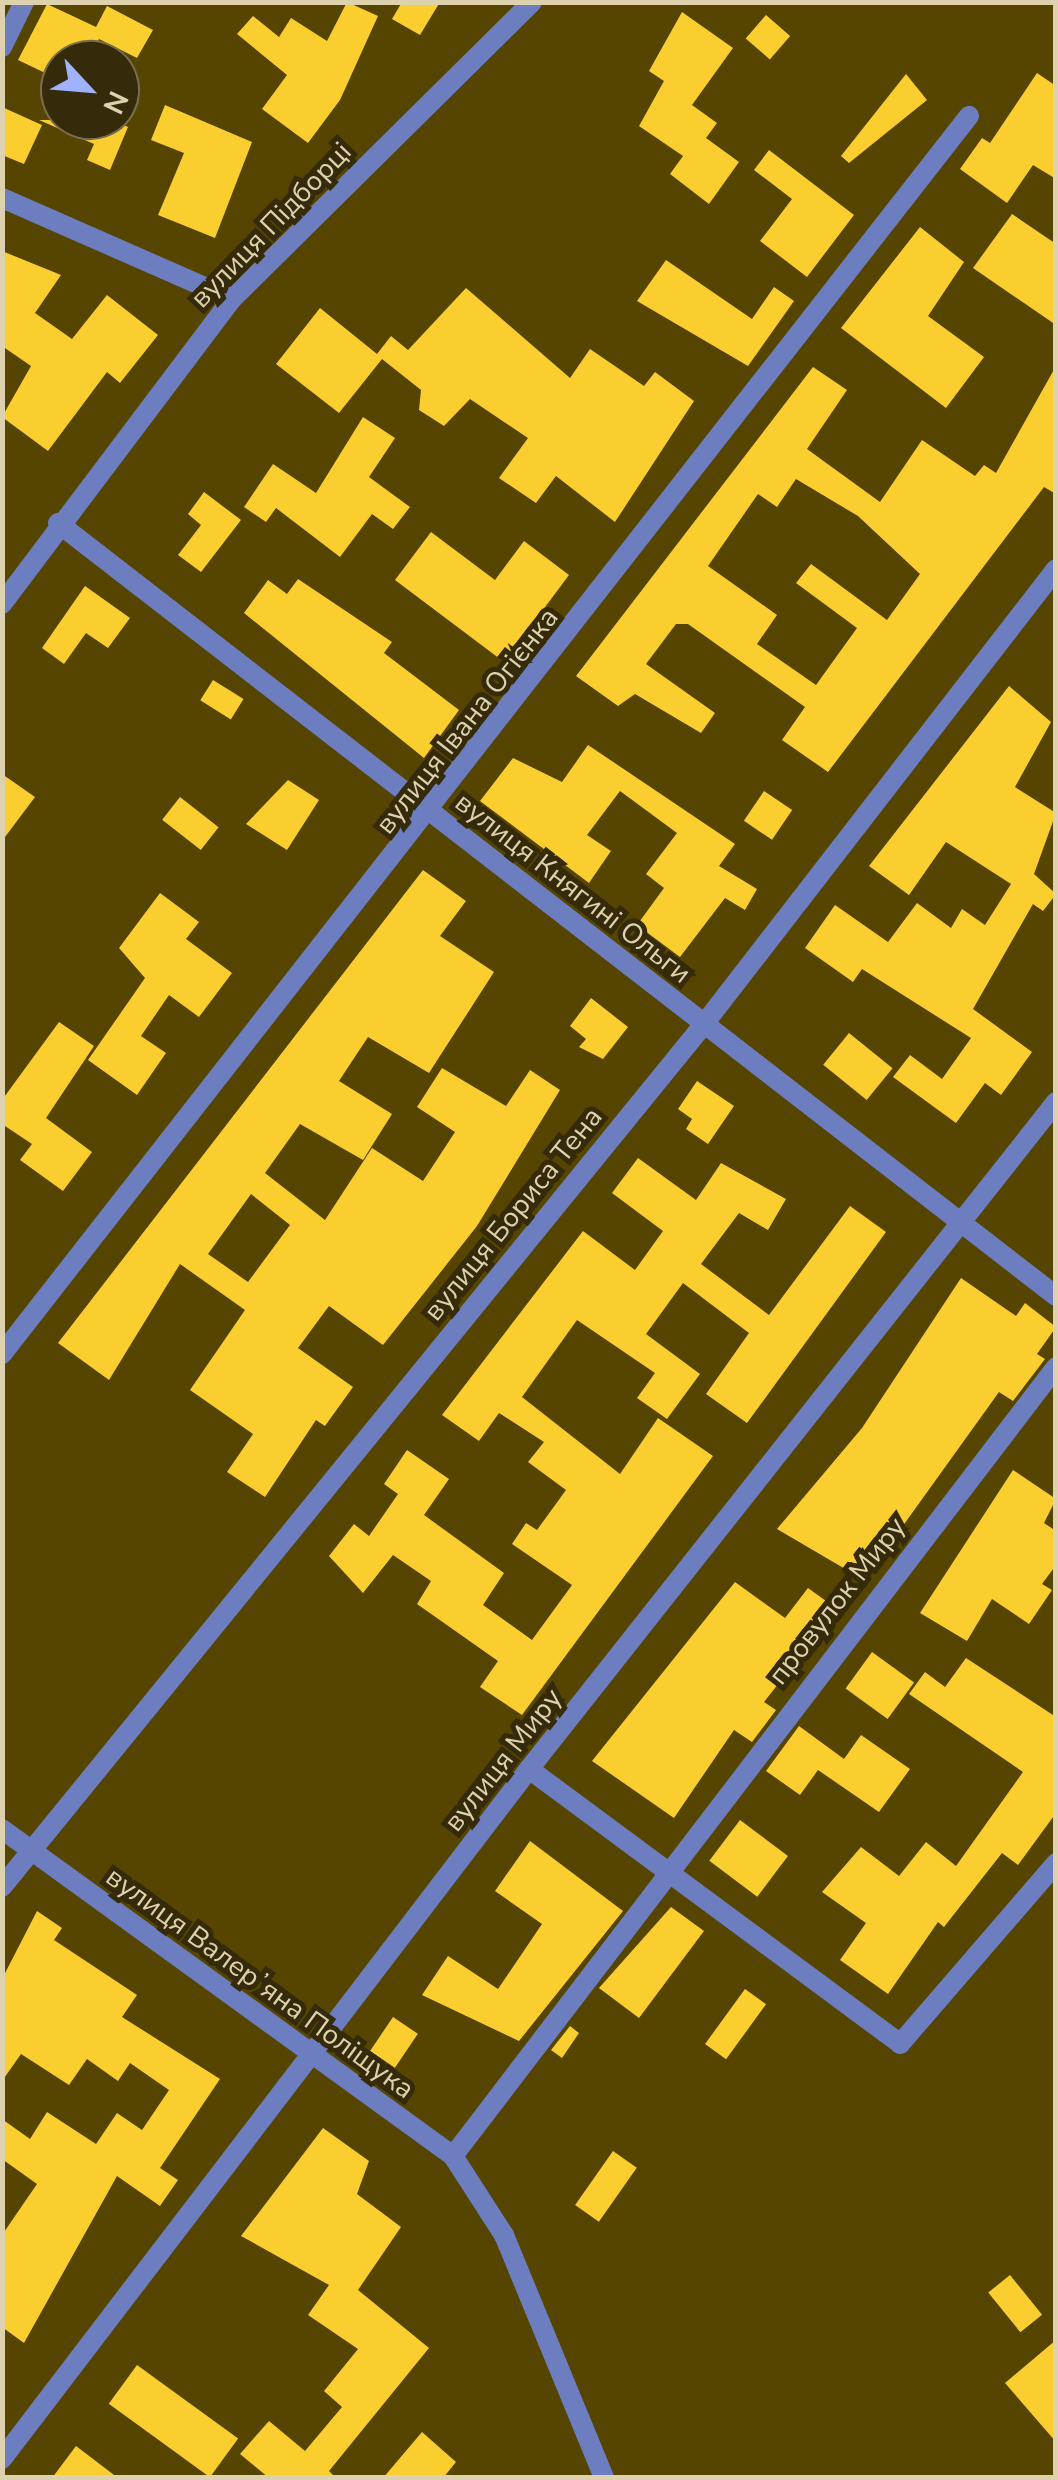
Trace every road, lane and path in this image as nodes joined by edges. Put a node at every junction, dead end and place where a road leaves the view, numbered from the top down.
1 (24, 2) edge
2 (532, 2) edge
3 (2, 47) edge
4 (969, 116) dead end
5 (2, 198) edge
6 (232, 298) junction
7 (58, 523) junction
8 (1056, 568) edge
9 (3, 603) edge
10 (431, 812) junction
11 (704, 1024) junction
12 (1056, 1102) edge
13 (962, 1223) junction
14 (1056, 1296) edge
15 (2, 1354) edge
16 (1056, 1367) edge
17 (529, 1769) junction
18 (2, 1829) edge
19 (30, 1850) junction
20 (1056, 1863) edge
21 (666, 1872) junction
22 (2, 1886) edge
23 (313, 2058) junction
24 (454, 2156) junction
25 (2, 2459) edge
26 (604, 2478) edge

1 - 3 street
2 - 6 street, вулиця Підборці
4 - 10 street, вулиця Івана Огієнка
5 - 6 street
6 - 7 street, вулиця Підборці
7 - 9 street, вулиця Підборці
7 - 10 street, вулиця Княгині Ольги
8 - 11 street, вулиця Бориса Тена
10 - 11 street, вулиця Княгині Ольги
10 - 15 street, вулиця Івана Огієнка
11 - 13 street, вулиця Княгині Ольги
11 - 19 street, вулиця Бориса Тена
12 - 13 street, вулиця Миру
13 - 14 street, вулиця Княгині Ольги
13 - 17 street, вулиця Миру
16 - 21 street, провулок Миру
17 - 21 street
17 - 23 street, вулиця Миру
18 - 19 street, вулиця Валерʼяна Поліщука
19 - 22 street, вулиця Бориса Тена
19 - 23 street, вулиця Валерʼяна Поліщука
20 - 21 street
21 - 24 street, провулок Миру
23 - 24 street, вулиця Валерʼяна Поліщука
23 - 25 street, вулиця Миру
24 - 26 street, вулиця Валерʼяна Поліщука

